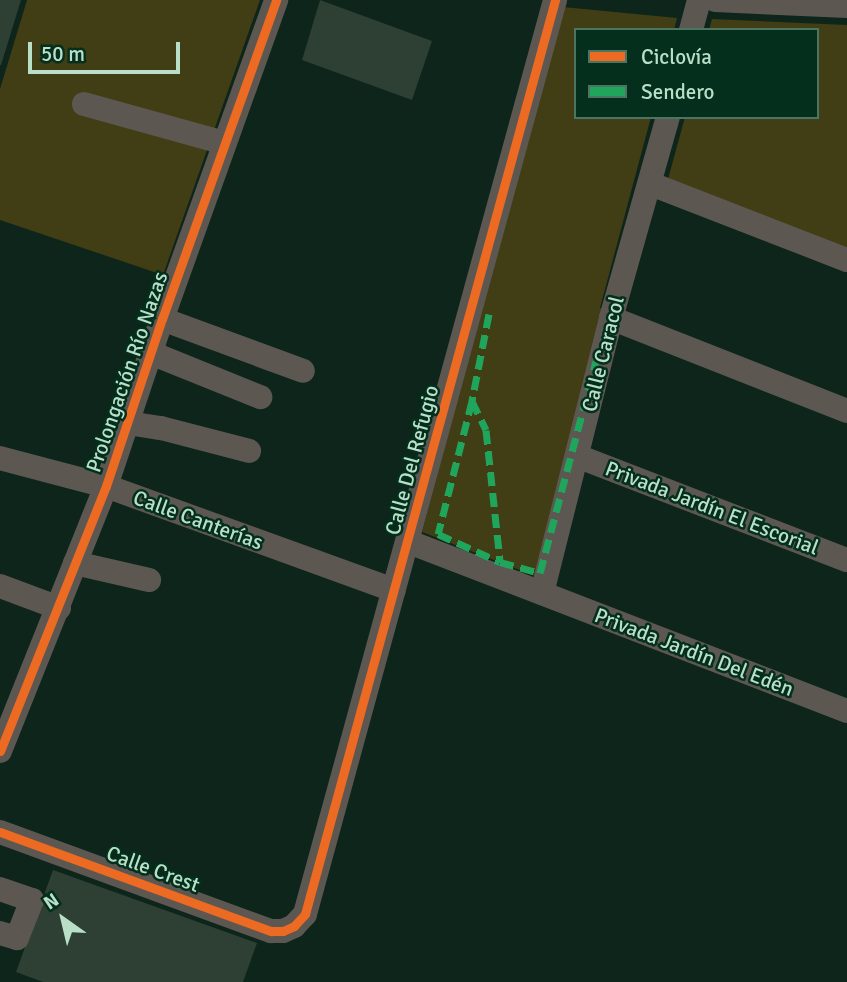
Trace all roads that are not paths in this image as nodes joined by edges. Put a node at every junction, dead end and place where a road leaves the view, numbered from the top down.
1 (276, 0) edge
2 (555, 0) edge
3 (699, 0) edge
4 (715, 0) edge
5 (847, 6) edge
6 (692, 28) edge
7 (83, 104) dead end
8 (667, 119) edge
9 (225, 142) junction
10 (651, 184) junction
11 (847, 260) edge
12 (611, 318) junction
13 (162, 319) junction
14 (151, 353) junction
15 (303, 371) dead end
16 (260, 397) dead end
17 (847, 411) edge
18 (128, 423) junction
19 (249, 451) dead end
20 (578, 456) junction
21 (0, 458) edge
22 (106, 486) junction
23 (409, 542) junction
24 (847, 560) edge
25 (75, 563) junction
26 (149, 580) dead end
27 (0, 586) edge
28 (394, 590) junction
29 (542, 593) junction
30 (59, 608) junction
31 (8, 709) edge
32 (847, 711) edge
33 (0, 751) edge
34 (0, 832) edge
35 (0, 889) edge
36 (294, 926) joint
37 (0, 933) edge

1 - 9 street, Prolongación Río Nazas
2 - 23 street, Calle Del Refugio
3 - 6 street
4 - 5 street
7 - 9 street
8 - 10 street, Calle Caracol
9 - 13 street, Prolongación Río Nazas
10 - 11 street
10 - 12 street, Calle Caracol
12 - 17 street
12 - 20 street, Calle Caracol
13 - 14 street, Prolongación Río Nazas
13 - 15 street
14 - 16 street
14 - 18 street, Prolongación Río Nazas
18 - 19 street
18 - 22 street, Prolongación Río Nazas
20 - 24 street, Privada Jardín El Escorial
20 - 29 street, Calle Caracol
21 - 22 street, Calle Canterías
22 - 25 street, Prolongación Río Nazas
22 - 28 street, Calle Canterías
23 - 28 street, Calle Del Refugio
23 - 29 street, Privada Jardín Del Edén
25 - 26 street
25 - 30 street, Prolongación Río Nazas
27 - 30 street
28 - 36 street, Calle Del Refugio
29 - 32 street, Privada Jardín Del Edén
30 - 31 street, Prolongación Río Nazas
31 - 33 street, Prolongación Río Nazas
34 - 36 street, Calle Crest
35 - 37 street

